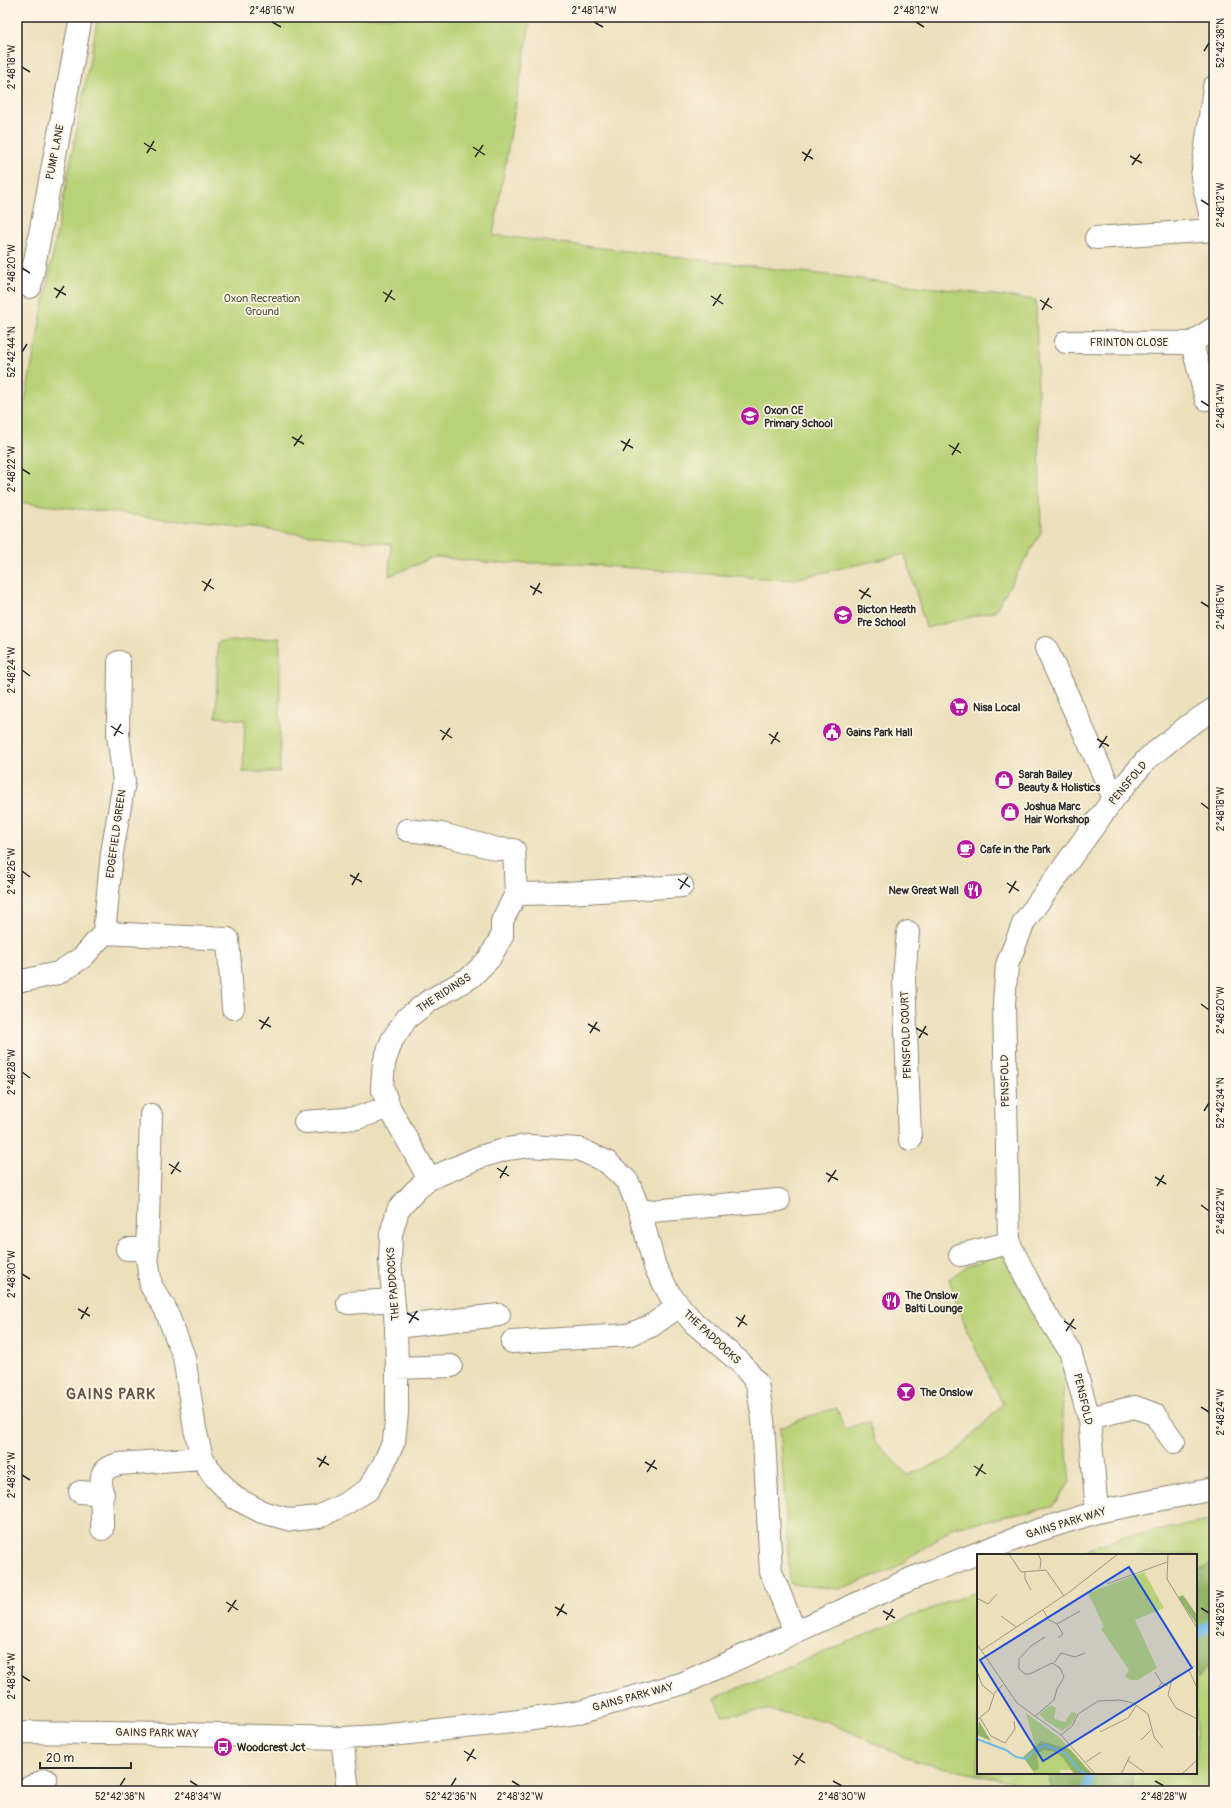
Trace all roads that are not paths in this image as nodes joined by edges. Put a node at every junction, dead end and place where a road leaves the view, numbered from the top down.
1 (81, 17) edge
2 (1214, 87) edge
3 (1214, 230) edge
4 (1096, 238) dead end
5 (30, 287) dead end
6 (1214, 328) edge
7 (1066, 342) dead end
8 (1192, 343) junction
9 (1206, 398) dead end
10 (1046, 648) dead end
11 (119, 662) dead end
12 (1214, 709) edge
13 (1114, 798) junction
14 (407, 830) dead end
15 (682, 886) dead end
16 (516, 894) junction
17 (908, 932) dead end
18 (104, 933) junction
19 (17, 980) edge
20 (233, 1008) dead end
21 (389, 1107) junction
22 (152, 1115) dead end
23 (305, 1122) dead end
24 (910, 1138) dead end
25 (429, 1179) junction
26 (779, 1200) dead end
27 (640, 1212) junction
28 (1009, 1243) junction
29 (960, 1255) dead end
30 (393, 1300) junction
31 (348, 1303) dead end
32 (679, 1306) junction
33 (499, 1315) dead end
34 (396, 1327) junction
35 (512, 1342) dead end
36 (451, 1366) dead end
37 (397, 1368) junction
38 (1089, 1418) junction
39 (1174, 1442) dead end
40 (202, 1458) junction
41 (1214, 1489) edge
42 (80, 1492) dead end
43 (103, 1494) junction
44 (1097, 1512) junction
45 (102, 1529) dead end
46 (977, 1554) edge
47 (977, 1554) edge
48 (795, 1632) junction
49 (17, 1732) edge
50 (342, 1738) junction
51 (46, 1780) dead end
52 (22, 1791) edge
53 (348, 1791) edge

1 - 5 street, PUMP LANE
2 - 3 street
3 - 4 street
6 - 8 street
7 - 8 street, FRINTON CLOSE
8 - 9 street
10 - 13 street
11 - 18 street, EDGEFIELD GREEN
12 - 13 street, PENSFOLD
13 - 28 street, PENSFOLD
14 - 16 street
15 - 16 street
16 - 21 street, THE RIDINGS
17 - 24 street, PENSFOLD COURT
18 - 19 street
18 - 20 street
21 - 23 street
21 - 25 street, THE RIDINGS
22 - 40 street, THE PADDOCKS
25 - 27 street, THE PADDOCKS
25 - 30 street, THE PADDOCKS
26 - 27 street
27 - 32 street, THE PADDOCKS
28 - 29 street
28 - 38 street, PENSFOLD
30 - 31 street
30 - 34 street, THE PADDOCKS
32 - 35 street
32 - 48 street, THE PADDOCKS
33 - 34 street
34 - 37 street, THE PADDOCKS
36 - 37 street
37 - 40 street, THE PADDOCKS
38 - 39 street
38 - 44 street, PENSFOLD
40 - 43 street
41 - 44 street, GAINS PARK WAY
42 - 43 street
43 - 45 street
44 - 46 street, GAINS PARK WAY
47 - 48 street, GAINS PARK WAY
48 - 50 street, GAINS PARK WAY
49 - 50 street, GAINS PARK WAY
50 - 53 street
51 - 52 street

